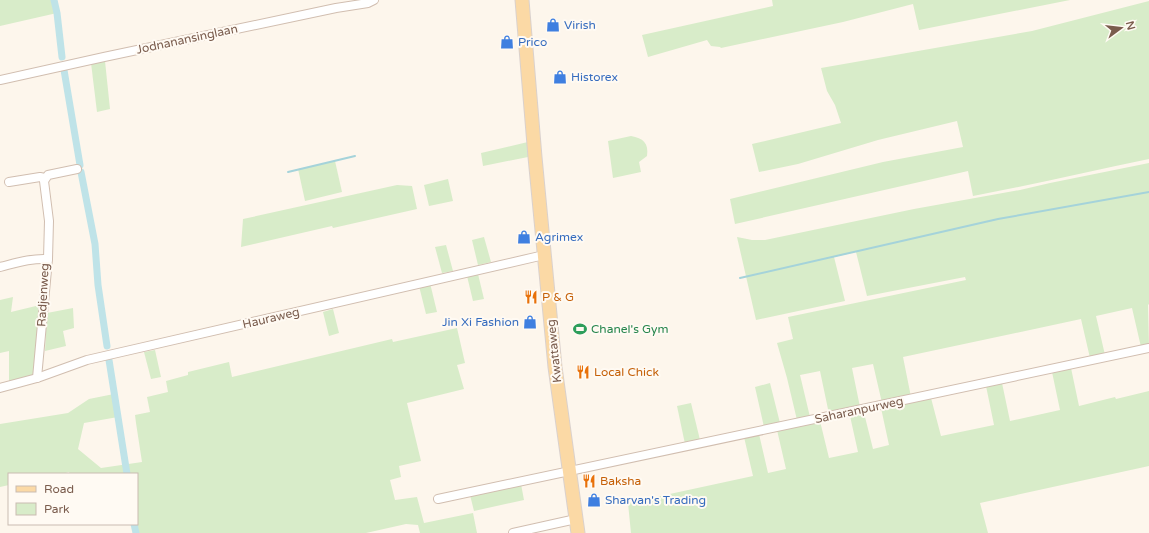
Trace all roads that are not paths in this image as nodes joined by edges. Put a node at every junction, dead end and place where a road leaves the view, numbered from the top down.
1 (374, 0) edge
2 (522, 0) edge
3 (0, 80) edge
4 (77, 169) dead end
5 (45, 178) junction
6 (9, 182) dead end
7 (544, 255) junction
8 (48, 259) junction
9 (0, 267) edge
10 (1149, 348) edge
11 (37, 378) junction
12 (0, 388) edge
13 (570, 471) junction
14 (438, 499) dead end
15 (576, 519) junction
16 (513, 533) edge
17 (578, 533) edge

1 - 3 street, Jodnanansinglaan
2 - 7 main road, Kwattaweg
4 - 5 street
5 - 6 street
5 - 8 street
7 - 11 street, Hauraweg
7 - 13 main road, Kwattaweg
8 - 9 street, Radjenweg
8 - 11 street, Radjenweg
10 - 13 street, Saharanpurweg
11 - 12 street, Hauraweg
13 - 14 street, Saharanpurweg
13 - 15 main road, Kwattaweg
15 - 16 street
15 - 17 main road, Kwattaweg

